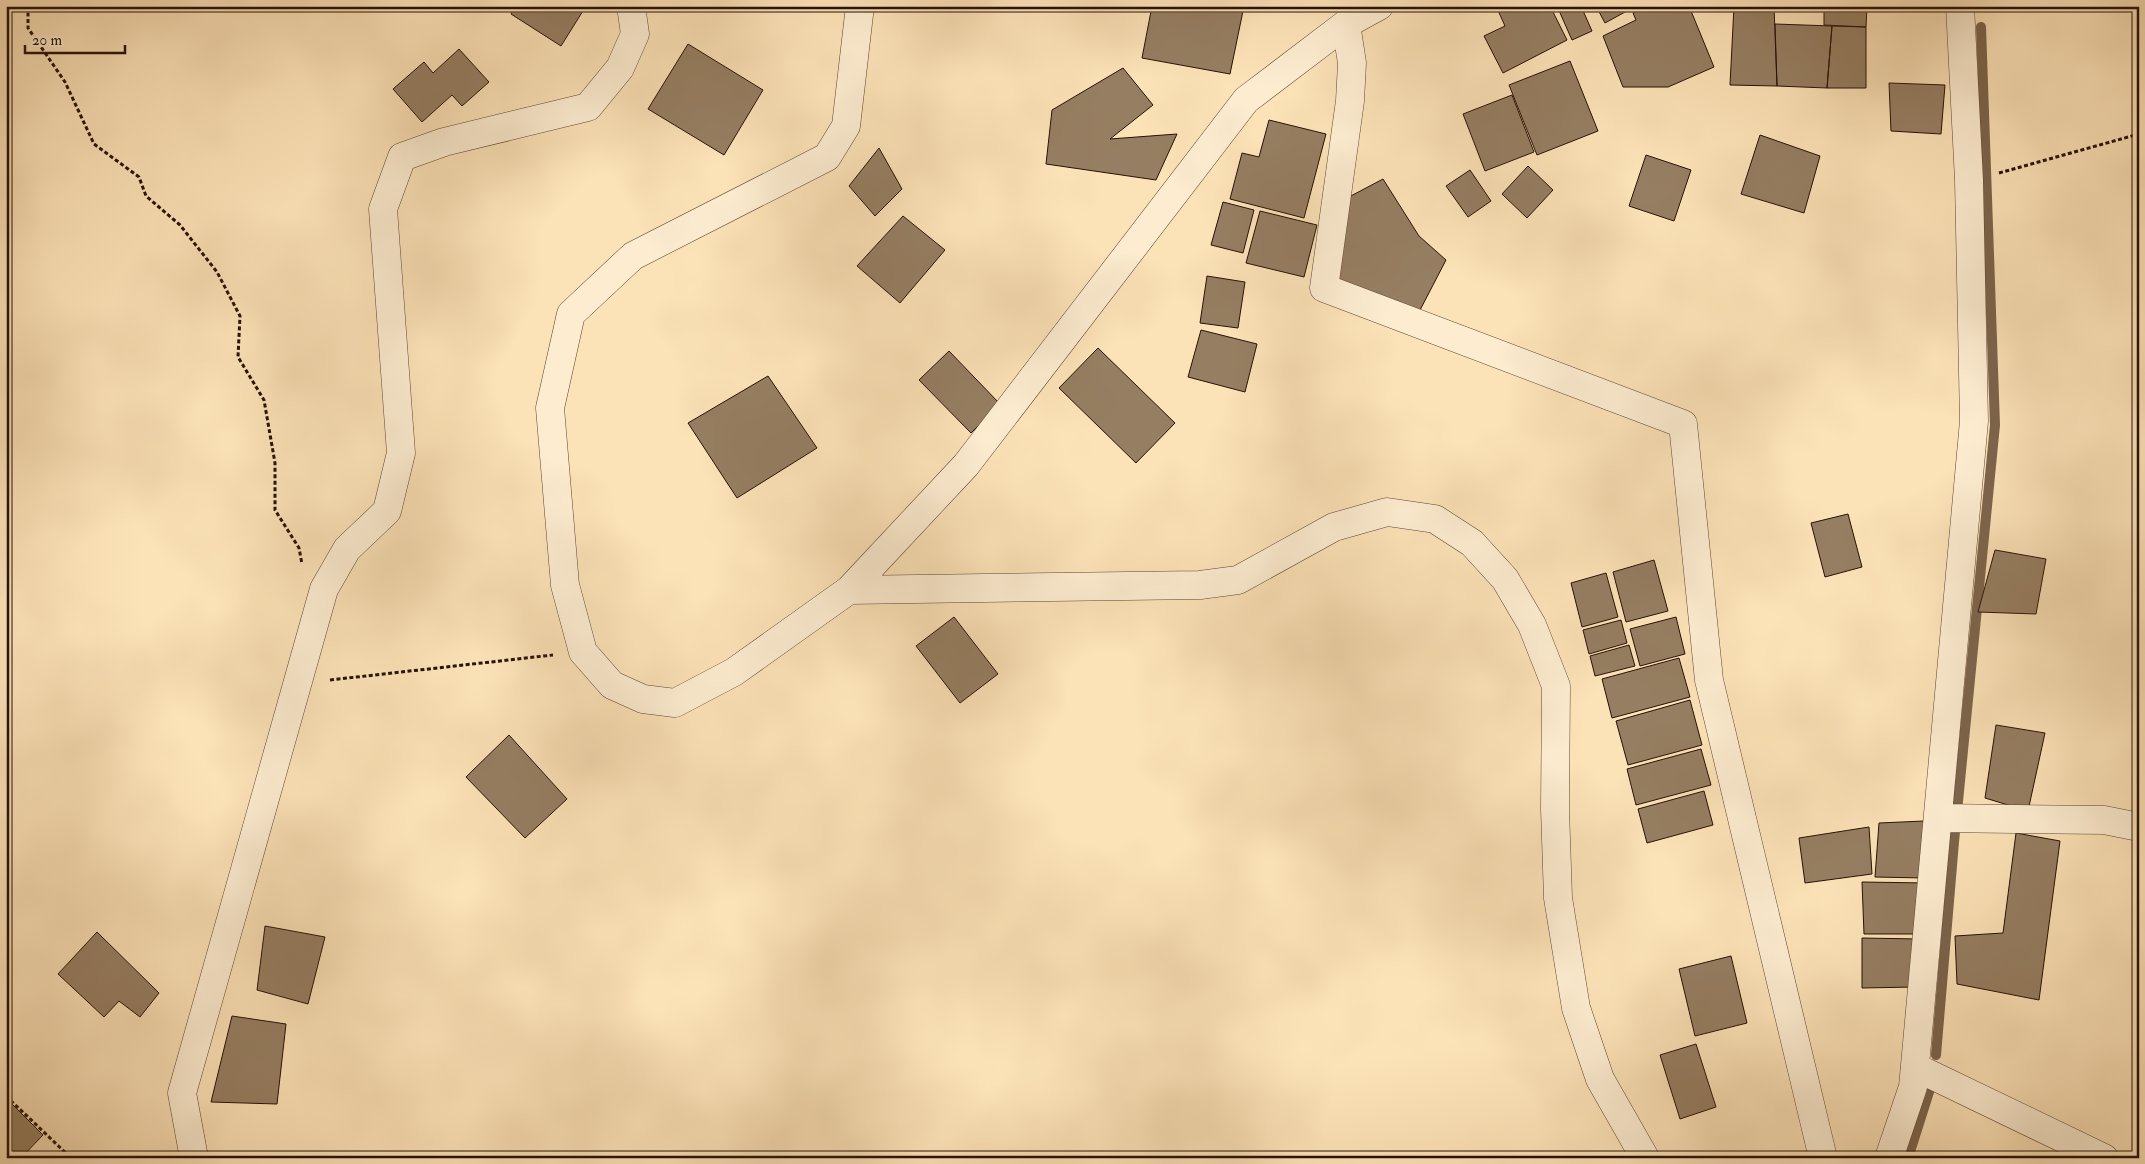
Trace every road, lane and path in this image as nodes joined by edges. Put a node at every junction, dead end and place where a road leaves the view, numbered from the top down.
1 (28, 6) edge
2 (631, 6) edge
3 (860, 6) edge
4 (1379, 6) edge
5 (1960, 6) edge
6 (1346, 24) junction
7 (2139, 134) edge
8 (1969, 180) junction
9 (302, 566) dead end
10 (849, 590) junction
11 (583, 652) junction
12 (297, 684) junction
13 (1939, 818) junction
14 (2139, 826) edge
15 (1914, 1067) junction
16 (6, 1096) edge
17 (70, 1158) edge
18 (194, 1158) edge
19 (1645, 1158) edge
20 (1823, 1158) edge
21 (1889, 1158) edge
22 (2104, 1158) edge

1 - 9 path
2 - 12 street
3 - 11 street
4 - 6 street
5 - 8 street
6 - 10 street
6 - 20 street
7 - 8 path
8 - 13 street
10 - 11 street
10 - 19 street
11 - 12 path
12 - 18 street
13 - 14 street
13 - 15 street
15 - 21 street
15 - 22 street
16 - 17 path

